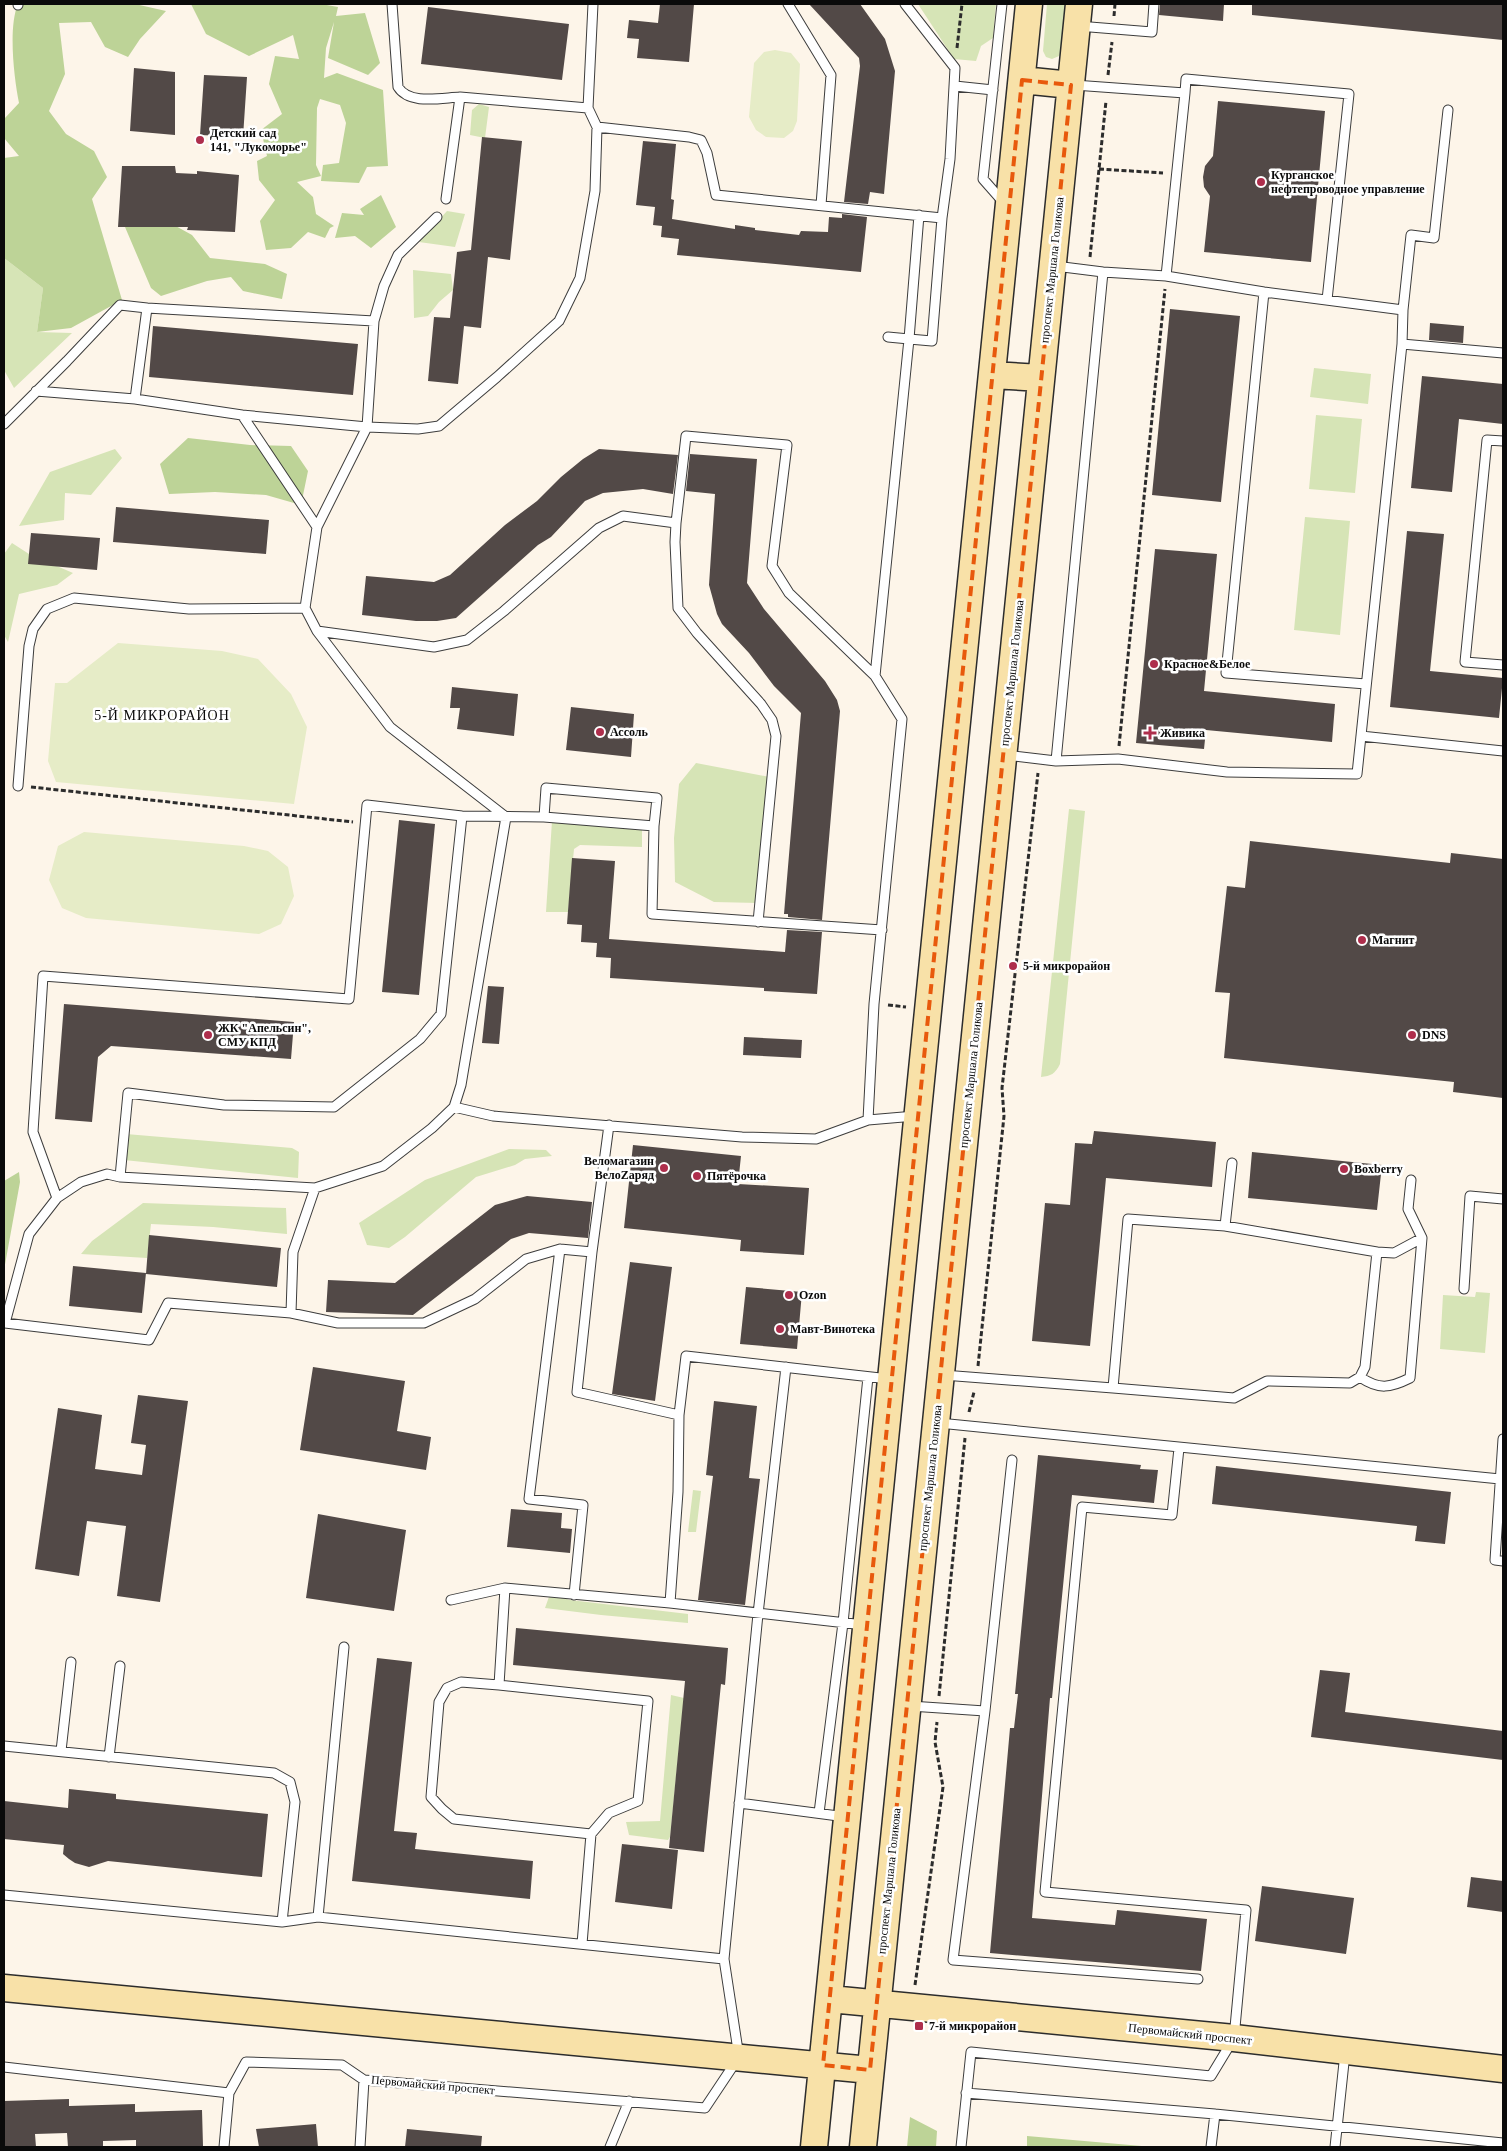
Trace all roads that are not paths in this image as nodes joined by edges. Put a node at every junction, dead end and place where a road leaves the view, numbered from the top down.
1 (392, 4) edge
2 (593, 4) edge
3 (788, 4) edge
4 (905, 4) edge
5 (1002, 4) edge
6 (1029, 4) edge
7 (1154, 4) edge
8 (1078, 15) edge
9 (1022, 80) junction
10 (1071, 85) junction
11 (955, 86) junction
12 (993, 90) junction
13 (1185, 93) junction
14 (460, 97) junction
15 (588, 108) junction
16 (1448, 110) dead end
17 (597, 127) junction
18 (446, 199) dead end
19 (821, 205) junction
20 (1009, 209) junction
21 (918, 215) junction
22 (437, 217) dead end
23 (942, 218) junction
24 (1053, 266) junction
25 (1103, 272) junction
26 (1166, 276) junction
27 (1264, 292) junction
28 (1327, 300) junction
29 (146, 308) junction
30 (1403, 310) junction
31 (374, 321) junction
32 (888, 337) dead end
33 (909, 340) junction
34 (1402, 344) junction
35 (1503, 353) edge
36 (992, 375) junction
37 (1041, 378) junction
38 (36, 391) junction
39 (135, 399) junction
40 (242, 415) junction
41 (4, 424) edge
42 (367, 426) junction
43 (1503, 441) edge
44 (676, 523) junction
45 (317, 527) junction
46 (305, 608) junction
47 (317, 631) junction
48 (1503, 665) edge
49 (875, 676) junction
50 (1366, 684) junction
51 (1361, 736) junction
52 (1503, 751) edge
53 (1003, 754) junction
54 (1056, 761) junction
55 (18, 786) road end
56 (462, 816) junction
57 (506, 817) junction
58 (544, 817) junction
59 (654, 826) junction
60 (758, 922) junction
61 (882, 930) junction
62 (454, 1107) junction
63 (918, 1116) junction
64 (868, 1120) junction
65 (609, 1125) junction
66 (1232, 1163) dead end
67 (120, 1177) junction
68 (1412, 1180) dead end
69 (314, 1188) junction
70 (57, 1198) junction
71 (1503, 1199) edge
72 (1225, 1226) junction
73 (1422, 1238) junction
74 (560, 1249) junction
75 (592, 1252) junction
76 (1377, 1252) junction
77 (1464, 1289) dead end
78 (292, 1313) junction
79 (5, 1325) edge
80 (786, 1367) junction
81 (941, 1375) junction
82 (1360, 1377) junction
83 (880, 1378) junction
84 (1113, 1388) junction
85 (679, 1414) junction
86 (936, 1423) junction
87 (1503, 1439) edge
88 (1179, 1448) junction
89 (1012, 1460) dead end
90 (1500, 1479) junction
91 (1503, 1561) edge
92 (505, 1588) junction
93 (574, 1595) junction
94 (451, 1600) dead end
95 (670, 1603) junction
96 (758, 1614) junction
97 (855, 1624) junction
98 (344, 1647) dead end
99 (71, 1662) dead end
100 (120, 1666) dead end
101 (499, 1684) junction
102 (907, 1706) junction
103 (985, 1711) junction
104 (4, 1746) edge
105 (60, 1751) junction
106 (109, 1757) junction
107 (739, 1803) junction
108 (819, 1813) junction
109 (848, 1817) junction
110 (592, 1834) junction
111 (4, 1895) edge
112 (318, 1917) junction
113 (282, 1922) junction
114 (582, 1944) junction
115 (724, 1959) junction
116 (1198, 1979) dead end
117 (4, 1988) edge
118 (830, 1999) junction
119 (877, 2004) junction
120 (1234, 2038) junction
121 (1346, 2052) junction
122 (739, 2057) junction
123 (823, 2065) junction
124 (4, 2067) edge
125 (1503, 2069) edge
126 (870, 2070) junction
127 (364, 2080) junction
128 (229, 2093) junction
129 (966, 2093) junction
130 (629, 2101) junction
131 (1215, 2114) junction
132 (1337, 2126) junction
133 (1503, 2143) edge
134 (224, 2147) edge
135 (360, 2147) edge
136 (610, 2147) edge
137 (814, 2147) edge
138 (863, 2147) edge
139 (961, 2147) edge
140 (1211, 2147) edge
141 (1335, 2147) edge

1 - 14 lane
2 - 15 lane
3 - 19 lane
4 - 11 lane
5 - 12 lane
6 - 9 main road
7 - 8 lane
8 - 10 main road, проспект Маршала Голикова
9 - 10 main road
9 - 20 main road
10 - 13 lane
10 - 24 main road, проспект Маршала Голикова
11 - 12 lane
11 - 23 lane
12 - 20 lane
13 - 26 lane
13 - 28 lane
14 - 15 lane
14 - 18 lane
15 - 17 lane
16 - 30 lane
17 - 19 lane
17 - 42 lane
19 - 21 lane
20 - 36 main road
21 - 23 lane
21 - 33 lane
22 - 31 lane
23 - 33 lane
24 - 25 lane
24 - 37 main road, проспект Маршала Голикова
25 - 26 lane
25 - 54 lane
26 - 27 lane
27 - 28 lane
27 - 50 lane
28 - 30 lane
29 - 31 lane
29 - 38 lane
29 - 39 lane
30 - 34 lane
31 - 42 lane
32 - 33 lane
33 - 49 lane
34 - 35 lane
34 - 50 lane
36 - 37 main road
36 - 63 main road
37 - 53 main road, проспект Маршала Голикова
38 - 39 lane
38 - 41 lane
39 - 40 lane
40 - 42 lane
40 - 45 lane
42 - 45 lane
43 - 48 lane
44 - 47 lane
44 - 49 lane
44 - 60 lane
45 - 46 lane
46 - 47 lane
46 - 55 lane
47 - 57 lane
49 - 61 lane
50 - 51 lane
51 - 52 lane
51 - 54 lane
53 - 54 lane
53 - 81 main road, проспект Маршала Голикова
56 - 57 lane
56 - 67 lane
56 - 70 lane
57 - 58 lane
57 - 62 lane
58 - 59 lane
58 - 59 lane
59 - 60 lane
60 - 61 lane
61 - 64 lane
62 - 65 lane
62 - 69 lane
63 - 64 lane
63 - 83 main road
64 - 65 lane
65 - 75 lane
66 - 72 lane
67 - 69 lane
67 - 70 lane
68 - 73 lane
69 - 78 lane
70 - 79 lane
71 - 77 lane
72 - 76 lane
72 - 84 lane
73 - 76 lane
73 - 82 lane
74 - 75 lane
74 - 78 lane
74 - 93 lane
75 - 85 lane
76 - 82 lane
78 - 79 lane
80 - 83 lane
80 - 85 lane
80 - 96 lane
81 - 84 lane
81 - 86 main road, проспект Маршала Голикова
82 - 84 lane
83 - 97 main road
85 - 95 lane
86 - 88 lane
86 - 102 main road, проспект Маршала Голикова
87 - 90 lane
88 - 90 lane
88 - 120 lane
89 - 103 lane
90 - 91 lane
92 - 93 lane
92 - 94 lane
92 - 101 lane
93 - 95 lane
95 - 96 lane
96 - 97 lane
96 - 107 lane
97 - 108 lane
97 - 109 main road
98 - 112 lane
99 - 105 lane
100 - 106 lane
101 - 110 lane
101 - 110 lane
102 - 103 lane
102 - 119 main road, проспект Маршала Голикова
103 - 116 lane
104 - 105 lane
105 - 106 lane
106 - 113 lane
107 - 108 lane
107 - 115 lane
108 - 109 lane
109 - 118 main road
110 - 114 lane
111 - 113 lane
112 - 113 lane
112 - 114 lane
114 - 115 lane
115 - 122 lane
117 - 122 main road
118 - 119 main road, Первомайский проспект
118 - 123 main road
119 - 120 main road, Первомайский проспект
119 - 126 main road, проспект Маршала Голикова
120 - 121 main road, Первомайский проспект
120 - 129 lane
121 - 125 main road, Первомайский проспект
121 - 132 lane
122 - 123 main road
122 - 130 lane, Первомайский проспект
123 - 126 main road
123 - 137 main road
124 - 128 lane
126 - 138 main road, проспект Маршала Голикова
127 - 128 lane, Первомайский проспект
127 - 130 lane, Первомайский проспект
127 - 135 lane
128 - 134 lane
129 - 131 lane
129 - 139 lane
130 - 136 lane
131 - 132 lane
131 - 140 lane
132 - 133 lane
132 - 141 lane

